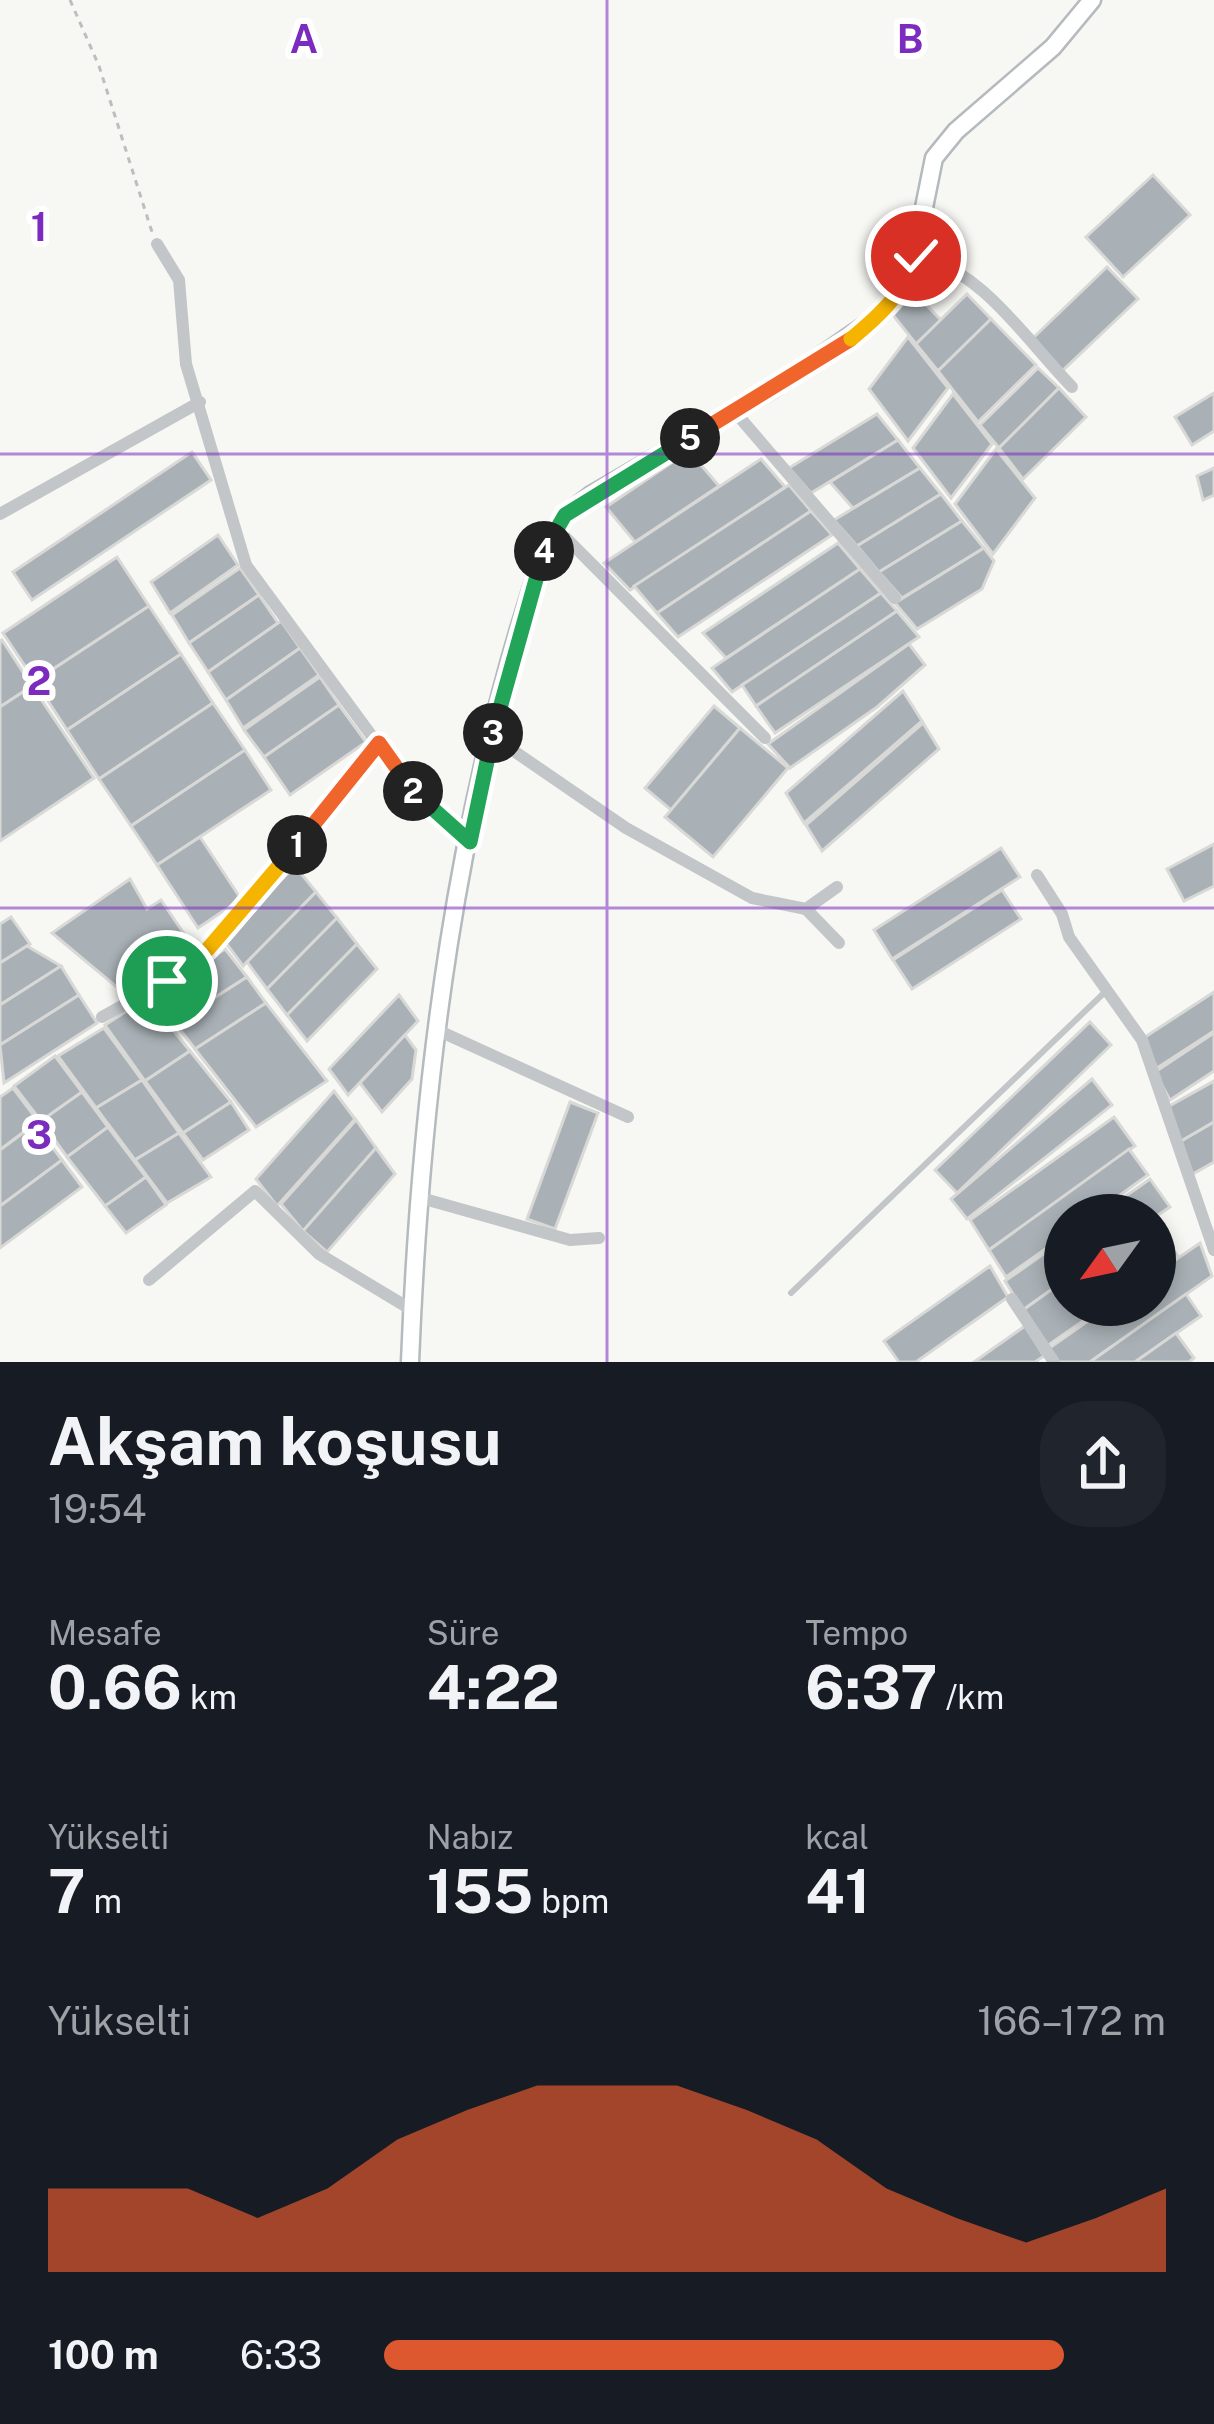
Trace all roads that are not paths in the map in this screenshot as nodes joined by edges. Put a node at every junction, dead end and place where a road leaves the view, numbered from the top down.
1 (1092, 0) edge
2 (157, 244) road end
3 (916, 256) junction
4 (1072, 387) dead end
5 (200, 402) junction
6 (735, 412) junction
7 (0, 514) edge
8 (556, 528) junction
9 (895, 598) dead end
10 (492, 736) junction
11 (765, 738) dead end
12 (379, 743) junction
13 (470, 842) junction
14 (1037, 875) dead end
15 (837, 887) dead end
16 (806, 909) junction
17 (839, 944) dead end
18 (1107, 991) junction
19 (102, 1017) dead end
20 (437, 1030) junction
21 (628, 1117) dead end
22 (421, 1198) junction
23 (599, 1238) dead end
24 (1214, 1250) edge
25 (149, 1280) dead end
26 (791, 1293) dead end
27 (1012, 1299) dead end
28 (412, 1310) junction
29 (410, 1362) edge
30 (1054, 1362) edge

1 - 3 street
2 - 5 street
3 - 4 street
3 - 6 street
5 - 7 street
5 - 12 street
6 - 8 street
6 - 9 street
8 - 10 street
8 - 11 street
10 - 13 street
10 - 16 street
12 - 13 street
12 - 19 street
13 - 20 street
14 - 18 street
15 - 16 street
16 - 17 street
18 - 24 street
18 - 26 lane
20 - 21 street
20 - 22 street
22 - 23 street
22 - 28 street
25 - 28 street
27 - 30 street
28 - 29 street

